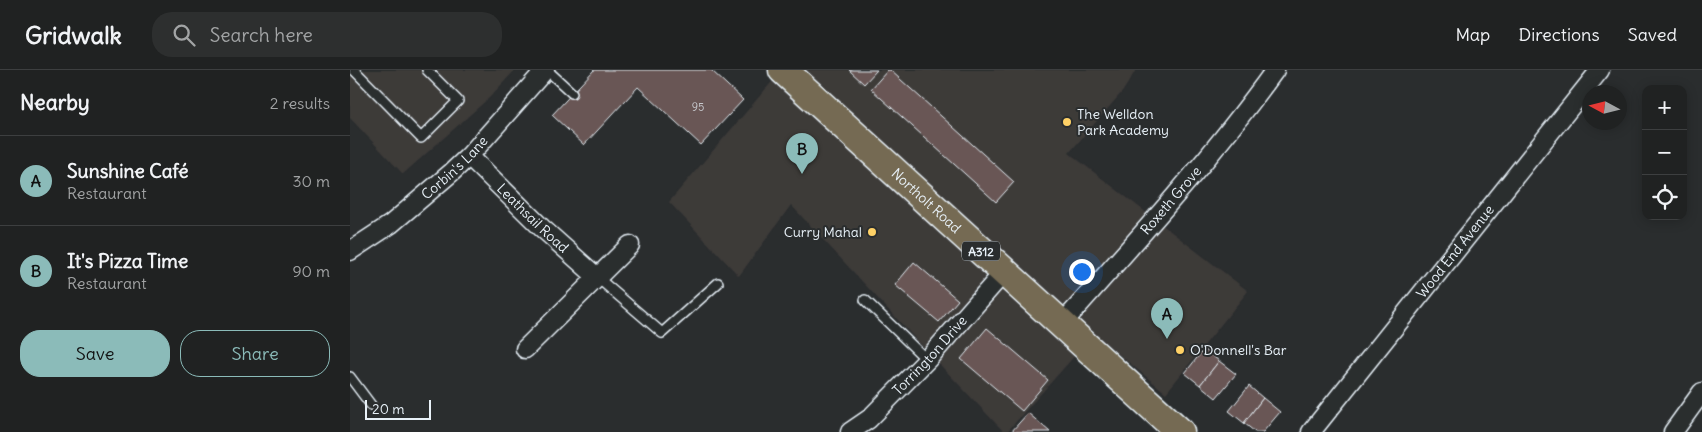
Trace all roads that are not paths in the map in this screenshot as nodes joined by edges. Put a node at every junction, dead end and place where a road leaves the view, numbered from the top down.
1 (354, 70) edge
2 (427, 70) edge
3 (546, 70) edge
4 (783, 70) edge
5 (1274, 70) edge
6 (1600, 70) edge
7 (572, 93) dead end
8 (469, 156) junction
9 (630, 245) dead end
10 (350, 250) edge
11 (1004, 272) junction
12 (598, 278) junction
13 (718, 284) dead end
14 (865, 300) dead end
15 (1061, 325) junction
16 (525, 349) dead end
17 (927, 360) junction
18 (350, 377) edge
19 (1702, 392) edge
20 (371, 405) dead end
21 (850, 432) edge
22 (1180, 432) edge
23 (1311, 432) edge
24 (1674, 432) edge

1 - 2 lane
3 - 7 lane
3 - 8 street, Corbin's Lane
4 - 11 main road, Northolt Road / A312
5 - 15 street, Roxeth Grove
6 - 23 street, Wood End Avenue
8 - 10 street, Corbin's Lane
8 - 12 street, Leathsail Road
9 - 12 street
11 - 15 main road, Northolt Road / A312
11 - 17 street, Torrington Drive
12 - 13 lane
12 - 16 street
14 - 17 lane
15 - 22 main road, Northolt Road / A312
17 - 21 street, Torrington Drive
18 - 20 lane
19 - 24 street

